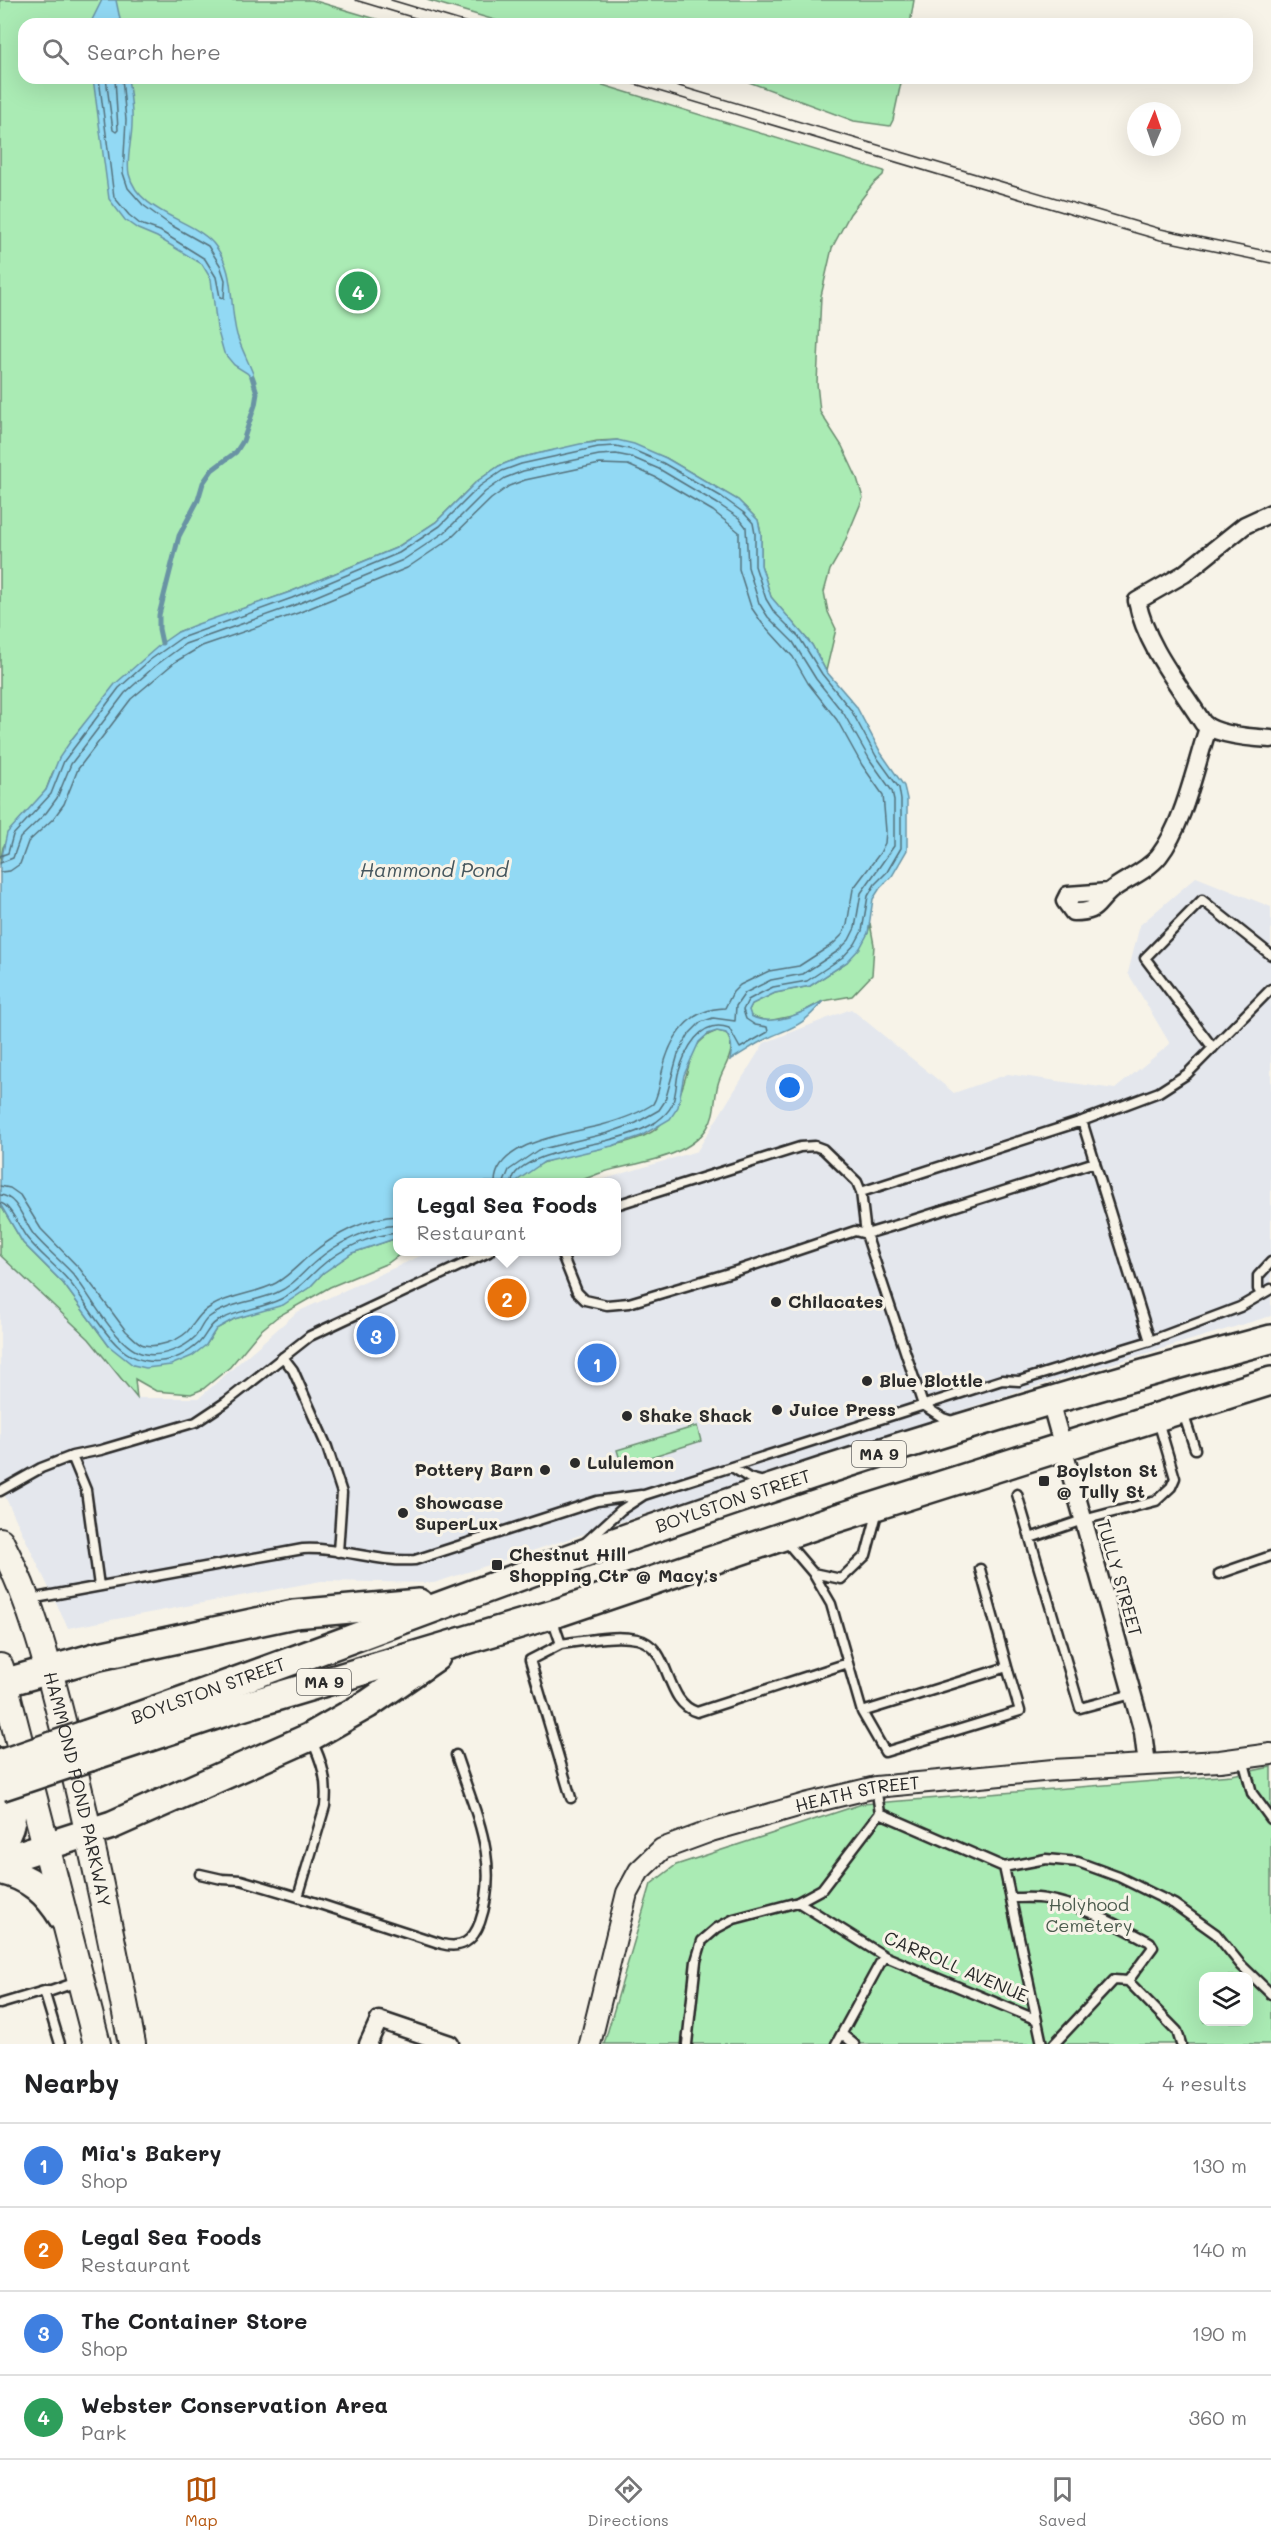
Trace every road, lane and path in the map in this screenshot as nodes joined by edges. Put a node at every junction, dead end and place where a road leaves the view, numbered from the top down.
1 (1271, 513) edge
2 (1208, 728) junction
3 (1271, 740) edge
4 (1109, 892) dead end
5 (1271, 955) edge
6 (1271, 989) edge
7 (1213, 1048) junction
8 (1082, 1121) junction
9 (1095, 1162) junction
10 (861, 1192) junction
11 (621, 1203) edge
12 (866, 1234) junction
13 (478, 1256) edge
14 (563, 1256) edge
15 (1271, 1262) edge
16 (1271, 1289) edge
17 (1261, 1294) junction
18 (1271, 1339) edge
19 (1150, 1341) junction
20 (283, 1357) junction
21 (1271, 1381) edge
22 (1050, 1401) junction
23 (923, 1406) junction
24 (1182, 1409) junction
25 (1156, 1417) junction
26 (980, 1422) junction
27 (1062, 1446) junction
28 (1195, 1449) dead end
29 (72, 1456) junction
30 (732, 1467) junction
31 (795, 1481) junction
32 (0, 1491) edge
33 (1017, 1494) dead end
34 (644, 1495) junction
35 (879, 1505) junction
36 (1083, 1520) junction
37 (781, 1536) junction
38 (1030, 1538) junction
39 (0, 1541) edge
40 (338, 1552) junction
41 (1271, 1556) edge
42 (559, 1562) junction
43 (980, 1569) dead end
44 (813, 1573) junction
45 (1219, 1574) dead end
46 (99, 1586) junction
47 (27, 1599) junction
48 (458, 1599) junction
49 (551, 1614) junction
50 (457, 1643) junction
51 (561, 1644) junction
52 (848, 1663) junction
53 (1007, 1667) junction
54 (49, 1669) junction
55 (1, 1677) edge
56 (1132, 1694) junction
57 (862, 1712) junction
58 (310, 1737) junction
59 (87, 1746) junction
60 (1271, 1754) edge
61 (456, 1755) dead end
62 (1243, 1758) junction
63 (0, 1762) edge
64 (1147, 1765) junction
65 (0, 1787) edge
66 (876, 1787) junction
67 (571, 1798) dead end
68 (880, 1813) junction
69 (1271, 1819) edge
70 (90, 1833) junction
71 (0, 1846) edge
72 (46, 1848) junction
73 (0, 1861) edge
74 (1004, 1867) junction
75 (0, 1870) edge
76 (200, 1874) dead end
77 (298, 1897) junction
78 (1012, 1898) junction
79 (798, 1902) junction
80 (63, 1918) junction
81 (884, 1956) junction
82 (80, 1981) junction
83 (1128, 1981) junction
84 (44, 1991) junction
85 (1271, 1994) edge
86 (0, 2004) edge
87 (1035, 2019) junction
88 (842, 2034) junction
89 (60, 2044) edge
90 (97, 2044) edge
91 (132, 2044) edge
92 (368, 2044) edge
93 (450, 2044) edge
94 (590, 2044) edge
95 (687, 2044) edge
96 (836, 2044) edge
97 (854, 2044) edge
98 (1042, 2044) edge
99 (1054, 2044) edge
100 (1181, 2044) edge

1 - 2 street
2 - 3 street
2 - 4 street
5 - 7 lane
6 - 7 lane
7 - 8 lane
8 - 9 lane
8 - 10 lane
9 - 12 lane
9 - 19 lane
10 - 11 lane
10 - 12 lane
12 - 14 lane
12 - 23 lane
13 - 20 lane
15 - 17 lane
16 - 17 lane
17 - 19 lane
18 - 22 highway, BOYLSTON STREET / MA 9
19 - 23 lane
20 - 29 lane
20 - 40 lane
21 - 24 highway, BOYLSTON STREET / MA 9
22 - 26 highway, BOYLSTON STREET / MA 9
22 - 27 street, TULLY STREET
23 - 26 lane
23 - 30 lane
24 - 25 highway, BOYLSTON STREET / MA 9
24 - 28 lane
25 - 27 highway, BOYLSTON STREET / MA 9
25 - 36 lane
26 - 31 highway, BOYLSTON STREET / MA 9
27 - 35 highway, BOYLSTON STREET / MA 9
27 - 36 street, TULLY STREET
29 - 32 lane
29 - 46 lane
30 - 31 lane
30 - 34 lane
31 - 42 highway, BOYLSTON STREET / MA 9
33 - 38 lane
34 - 40 lane
34 - 42 lane
35 - 37 highway, BOYLSTON STREET / MA 9
35 - 44 lane
36 - 38 lane
36 - 56 street, TULLY STREET
37 - 44 lane
37 - 49 highway, BOYLSTON STREET / MA 9
38 - 56 lane
39 - 47 main road, HAMMOND POND PARKWAY
40 - 46 lane
41 - 45 lane
42 - 48 highway, BOYLSTON STREET / MA 9
43 - 53 lane
44 - 52 lane
46 - 47 lane
47 - 54 main road, HAMMOND POND PARKWAY
48 - 54 highway
48 - 59 highway, BOYLSTON STREET / MA 9
49 - 50 highway, BOYLSTON STREET / MA 9
49 - 51 lane
50 - 58 highway
50 - 59 highway, BOYLSTON STREET / MA 9
51 - 52 lane
51 - 67 lane
52 - 57 lane
53 - 57 lane
53 - 57 lane
54 - 55 highway
54 - 70 main road, HAMMOND POND PARKWAY
55 - 72 main road
56 - 64 street, TULLY STREET
58 - 70 highway
58 - 77 lane
59 - 63 highway, BOYLSTON STREET / MA 9, bridge
59 - 65 highway, BOYLSTON STREET / MA 9, bridge
60 - 62 street, HEATH STREET
61 - 77 lane
62 - 64 street, HEATH STREET
62 - 69 lane
63 - 71 highway
64 - 66 street, HEATH STREET
66 - 68 lane
66 - 94 street, HEATH STREET
68 - 74 lane
68 - 79 lane
70 - 72 highway
70 - 91 main road, HAMMOND POND PARKWAY
72 - 73 highway
72 - 80 main road
74 - 78 lane
74 - 85 lane
75 - 80 highway
76 - 77 lane
78 - 83 lane
78 - 87 lane
79 - 81 lane, CARROLL AVENUE
79 - 95 lane
80 - 82 main road
81 - 87 lane, CARROLL AVENUE
81 - 88 lane
82 - 84 lane
82 - 90 main road
83 - 99 lane
83 - 100 lane
84 - 86 lane
84 - 89 lane
87 - 98 lane
88 - 96 lane
88 - 97 lane
92 - 93 street

